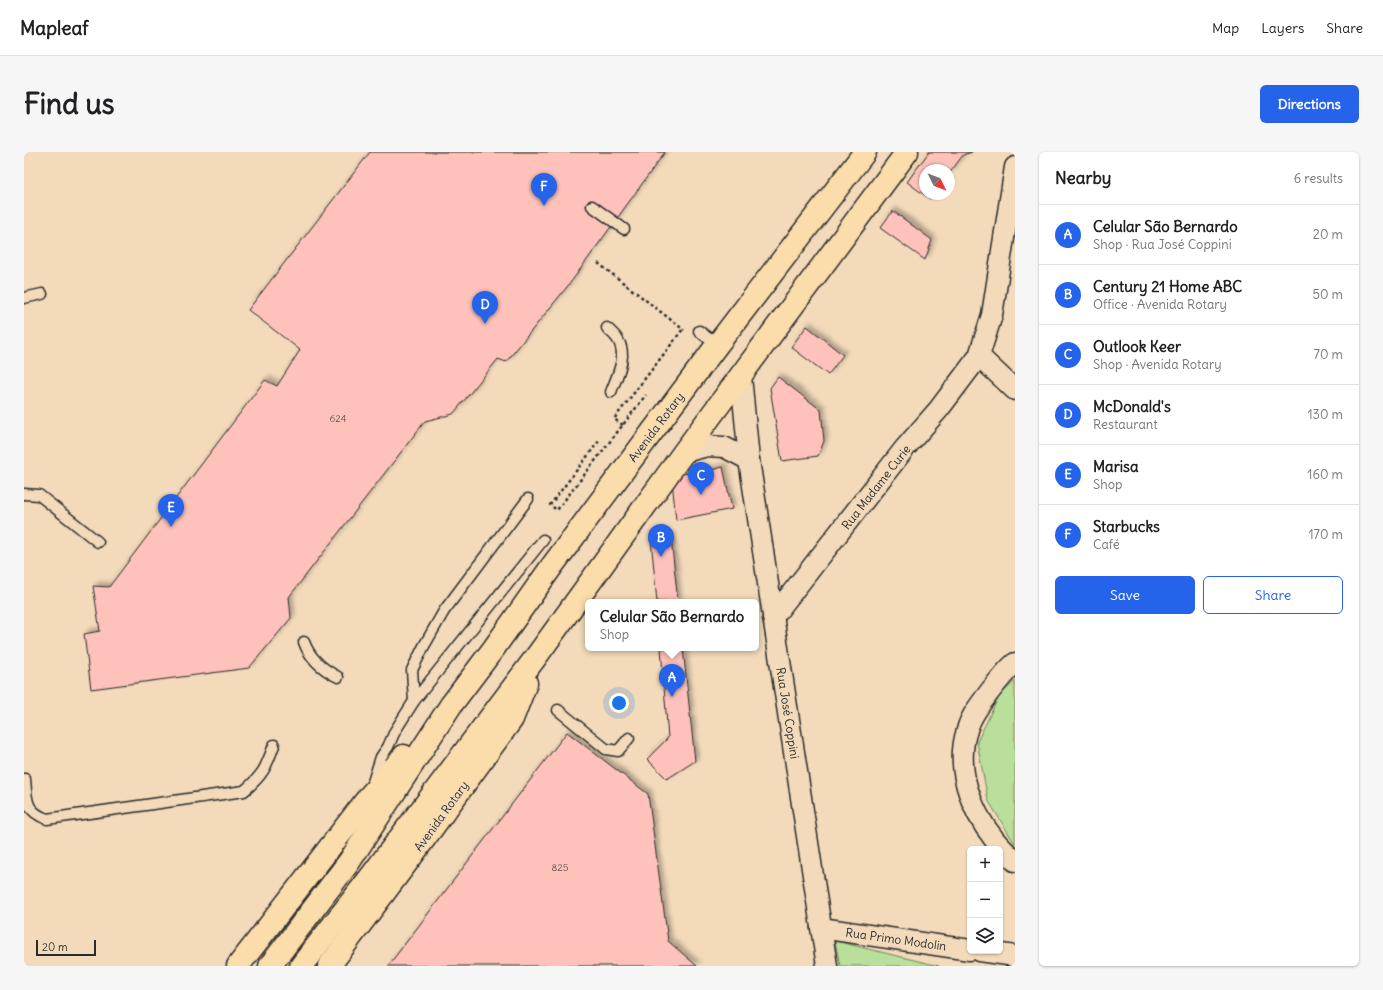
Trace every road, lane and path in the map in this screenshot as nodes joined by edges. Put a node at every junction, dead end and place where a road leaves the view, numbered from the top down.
1 (865, 152) edge
2 (907, 152) edge
3 (1015, 167) edge
4 (592, 206) dead end
5 (624, 229) dead end
6 (598, 264) dead end
7 (42, 294) dead end
8 (24, 298) edge
9 (607, 328) dead end
10 (683, 329) junction
11 (707, 338) junction
12 (979, 356) junction
13 (741, 376) junction
14 (1015, 390) edge
15 (611, 392) dead end
16 (646, 395) dead end
17 (623, 425) junction
18 (599, 441) dead end
19 (684, 452) junction
20 (749, 460) junction
21 (24, 494) edge
22 (528, 499) dead end
23 (543, 540) dead end
24 (98, 542) dead end
25 (774, 617) junction
26 (304, 642) dead end
27 (536, 657) junction
28 (1015, 663) edge
29 (338, 677) dead end
30 (414, 701) junction
31 (451, 705) junction
32 (558, 710) dead end
33 (629, 738) dead end
34 (274, 745) dead end
35 (25, 779) dead end
36 (368, 798) junction
37 (1015, 861) edge
38 (821, 928) junction
39 (967, 950) edge
40 (1001, 954) edge
41 (1015, 956) edge
42 (238, 966) edge
43 (270, 966) edge
44 (301, 966) edge
45 (329, 966) edge
46 (827, 966) edge

1 - 11 main road, Avenida Rotary
2 - 13 main road, Avenida Rotary
3 - 12 street, Rua Madame Curie
4 - 5 lane
6 - 10 path
7 - 8 lane
9 - 15 lane
10 - 11 path
10 - 17 path
11 - 31 main road, Avenida Rotary
12 - 14 street
12 - 25 street, Rua Madame Curie
13 - 19 main road, Avenida Rotary
13 - 20 street, Rua José Coppini
16 - 17 path
17 - 18 path
19 - 20 street
19 - 27 main road, Avenida Rotary
20 - 25 street, Rua José Coppini
21 - 24 lane
22 - 30 lane
23 - 30 lane
25 - 38 street, Rua José Coppini
26 - 29 lane
27 - 44 main road, Avenida Rotary
27 - 45 main road, Avenida Rotary
28 - 37 street
30 - 36 lane
31 - 36 main road, Avenida Rotary
31 - 43 main road, Avenida Rotary
32 - 33 lane
34 - 35 lane
36 - 42 main road, Avenida Rotary
38 - 39 street, Rua Primo Modolin
38 - 46 street, Rua José Coppini
40 - 41 street

